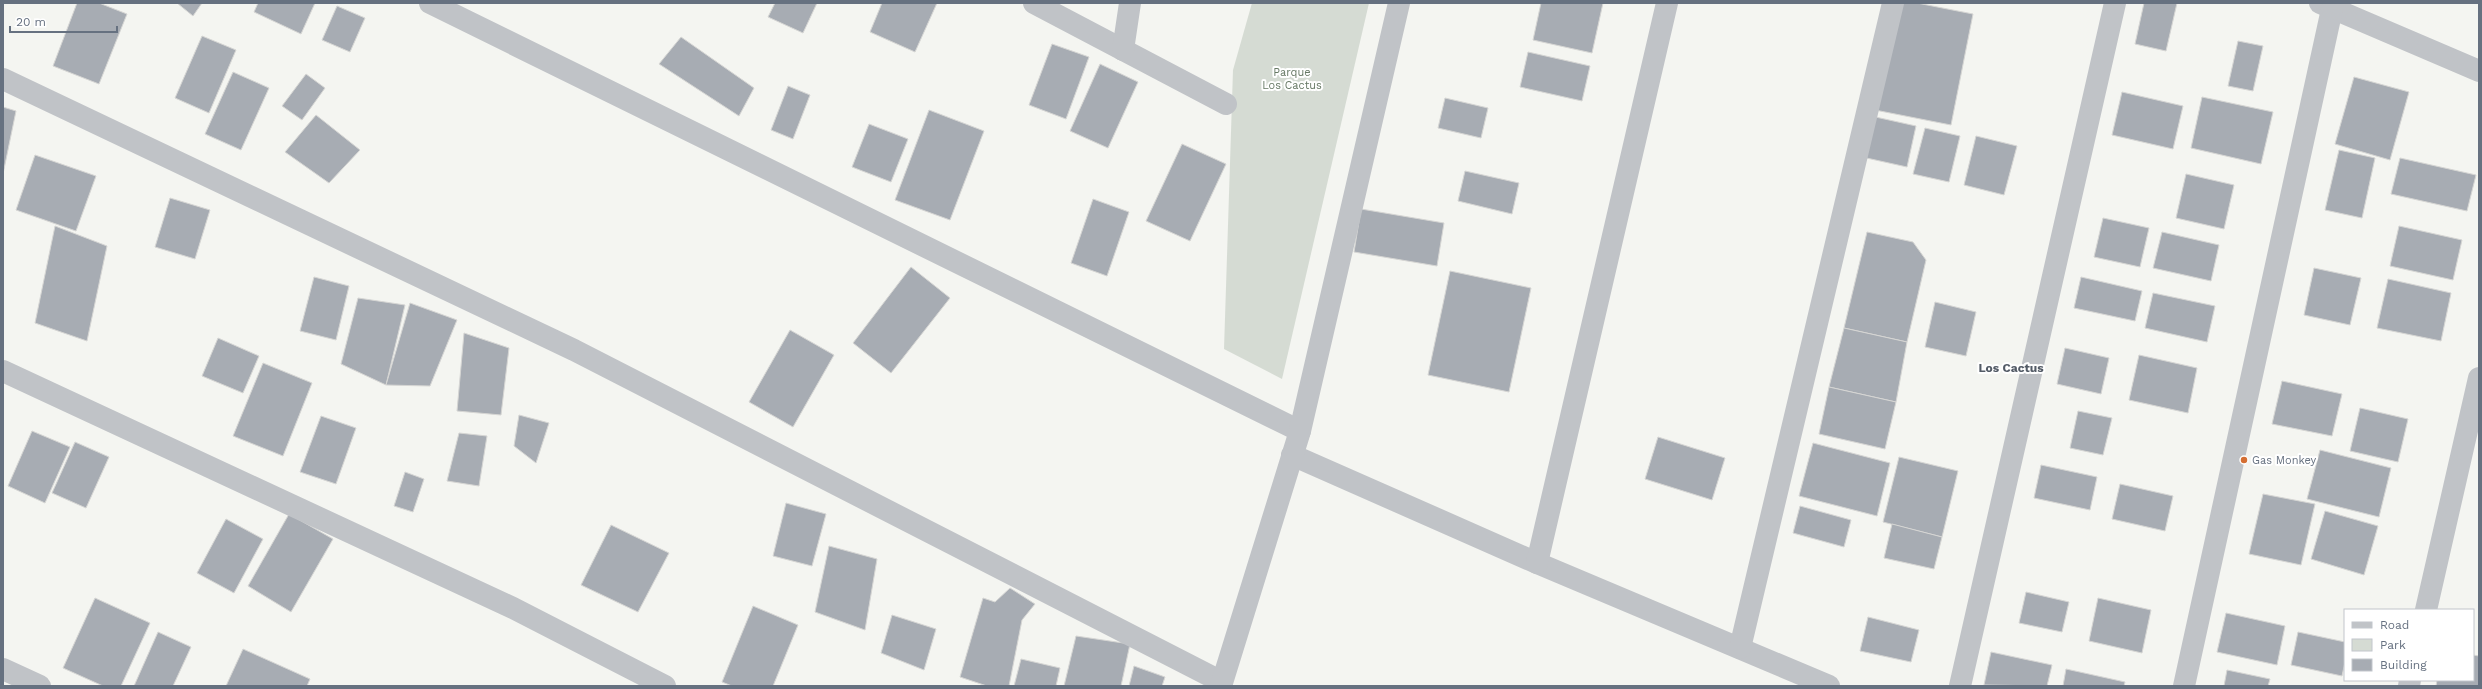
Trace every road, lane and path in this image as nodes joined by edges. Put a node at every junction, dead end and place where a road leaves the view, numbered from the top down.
1 (430, 3) edge
2 (1034, 3) edge
3 (1130, 3) edge
4 (1399, 3) edge
5 (1667, 3) edge
6 (1893, 3) edge
7 (2115, 3) edge
8 (2326, 6) edge
9 (1123, 50) junction
10 (2479, 71) edge
11 (3, 79) edge
12 (1226, 104) dead end
13 (3, 371) edge
14 (2479, 378) edge
15 (1300, 431) junction
16 (1292, 455) junction
17 (1537, 562) junction
18 (2426, 609) edge
19 (1740, 648) junction
20 (3, 669) edge
21 (1221, 684) edge
22 (40, 686) edge
23 (665, 686) edge
24 (1829, 686) edge
25 (1960, 686) edge
26 (2184, 686) edge

1 - 15 street
2 - 9 street
3 - 9 street
4 - 15 street
5 - 17 street
6 - 19 street
7 - 25 street
8 - 10 street
8 - 26 street
9 - 12 street
11 - 21 street
13 - 23 street
14 - 18 street
15 - 16 street
16 - 17 street
16 - 21 street
17 - 19 street
19 - 24 street
20 - 22 street

